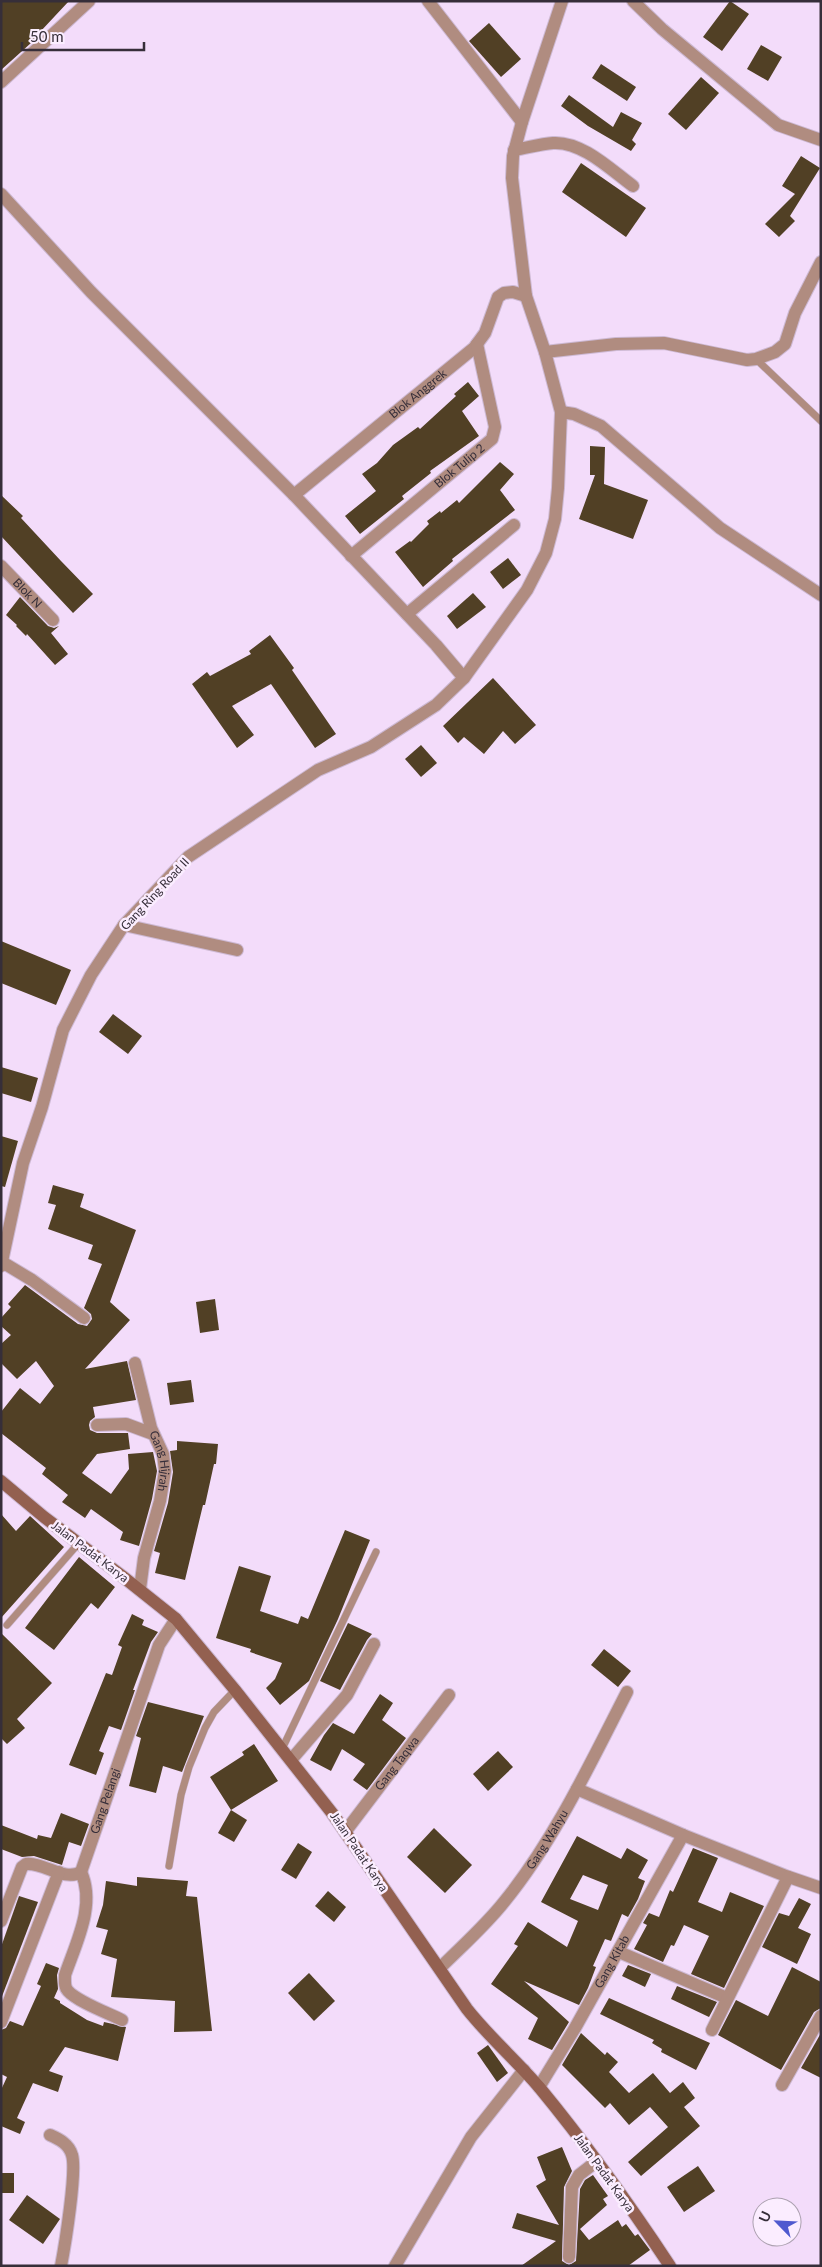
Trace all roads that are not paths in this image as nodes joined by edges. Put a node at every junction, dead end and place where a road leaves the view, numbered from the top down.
1 (89, 1) edge
2 (428, 1) edge
3 (562, 1) edge
4 (633, 1) edge
5 (1, 82) edge
6 (522, 122) junction
7 (821, 140) edge
8 (514, 150) junction
9 (634, 186) dead end
10 (1, 194) edge
11 (821, 262) edge
12 (526, 296) junction
13 (478, 344) junction
14 (545, 352) junction
15 (756, 359) junction
16 (561, 412) junction
17 (821, 421) edge
18 (294, 495) junction
19 (514, 525) dead end
20 (351, 556) junction
21 (1, 566) edge
22 (821, 596) edge
23 (407, 614) junction
24 (53, 620) dead end
25 (464, 678) junction
26 (124, 925) junction
27 (237, 950) dead end
28 (4, 1237) edge
29 (2, 1264) edge
30 (84, 1318) dead end
31 (135, 1363) dead end
32 (97, 1425) dead end
33 (154, 1434) junction
34 (1, 1481) edge
35 (78, 1544) junction
36 (376, 1552) dead end
37 (140, 1590) junction
38 (176, 1620) junction
39 (7, 1625) dead end
40 (374, 1644) dead end
41 (235, 1690) junction
42 (627, 1692) dead end
43 (449, 1695) dead end
44 (282, 1749) junction
45 (291, 1760) junction
46 (577, 1789) junction
47 (345, 1832) junction
48 (683, 1835) junction
49 (169, 1866) dead end
50 (59, 1872) junction
51 (81, 1872) junction
52 (788, 1877) junction
53 (821, 1888) edge
54 (1, 1921) edge
55 (619, 1952) junction
56 (440, 1968) junction
57 (727, 1998) junction
58 (821, 2016) edge
59 (122, 2020) dead end
60 (1, 2022) edge
61 (712, 2030) dead end
62 (524, 2070) junction
63 (782, 2085) dead end
64 (539, 2087) junction
65 (50, 2135) dead end
66 (597, 2161) junction
67 (569, 2257) dead end
68 (61, 2266) edge
69 (395, 2266) edge
70 (670, 2266) edge

1 - 5 street
2 - 6 street
3 - 6 street, Gang Ring Road II
4 - 7 street
6 - 8 street, Gang Ring Road II
8 - 9 street
8 - 12 street, Gang Ring Road II
10 - 18 street
11 - 15 street
12 - 13 street, Blok Anggrek
12 - 14 street, Gang Ring Road II
13 - 18 street, Blok Anggrek
13 - 20 street, Blok Tulip 2
14 - 15 street
14 - 16 street, Gang Ring Road II
15 - 17 lane
16 - 22 street
16 - 25 street, Gang Ring Road II
18 - 20 street
19 - 23 street
20 - 23 street
21 - 24 street, Blok N
23 - 25 street
25 - 26 street, Gang Ring Road II
26 - 27 street
26 - 28 street, Gang Ring Road II
28 - 29 street, Gang Ring Road II
29 - 30 street
31 - 33 street, Gang Hijrah
32 - 33 street
33 - 37 street, Gang Hijrah
34 - 35 main road, Jalan Padat Karya
35 - 37 main road, Jalan Padat Karya
35 - 39 lane
36 - 44 lane
37 - 38 main road, Jalan Padat Karya
38 - 41 main road, Jalan Padat Karya
38 - 51 street, Gang Pelangi
40 - 45 street
41 - 44 main road, Jalan Padat Karya
41 - 49 lane
42 - 46 street, Gang Wahyu
43 - 47 street, Gang Taqwa
44 - 45 main road, Jalan Padat Karya
45 - 47 main road, Jalan Padat Karya
46 - 48 street
46 - 56 street, Gang Wahyu
47 - 56 main road, Jalan Padat Karya
48 - 52 street
48 - 55 street, Gang Kitab
50 - 51 street
50 - 54 street
50 - 60 street
51 - 59 street
52 - 53 street
52 - 57 street
55 - 57 street
55 - 64 street, Gang Kitab
56 - 62 main road, Jalan Padat Karya
57 - 61 street
58 - 63 street
62 - 64 main road, Jalan Padat Karya
62 - 69 street
64 - 66 main road, Jalan Padat Karya
65 - 68 street
66 - 67 street
66 - 70 main road, Jalan Padat Karya

